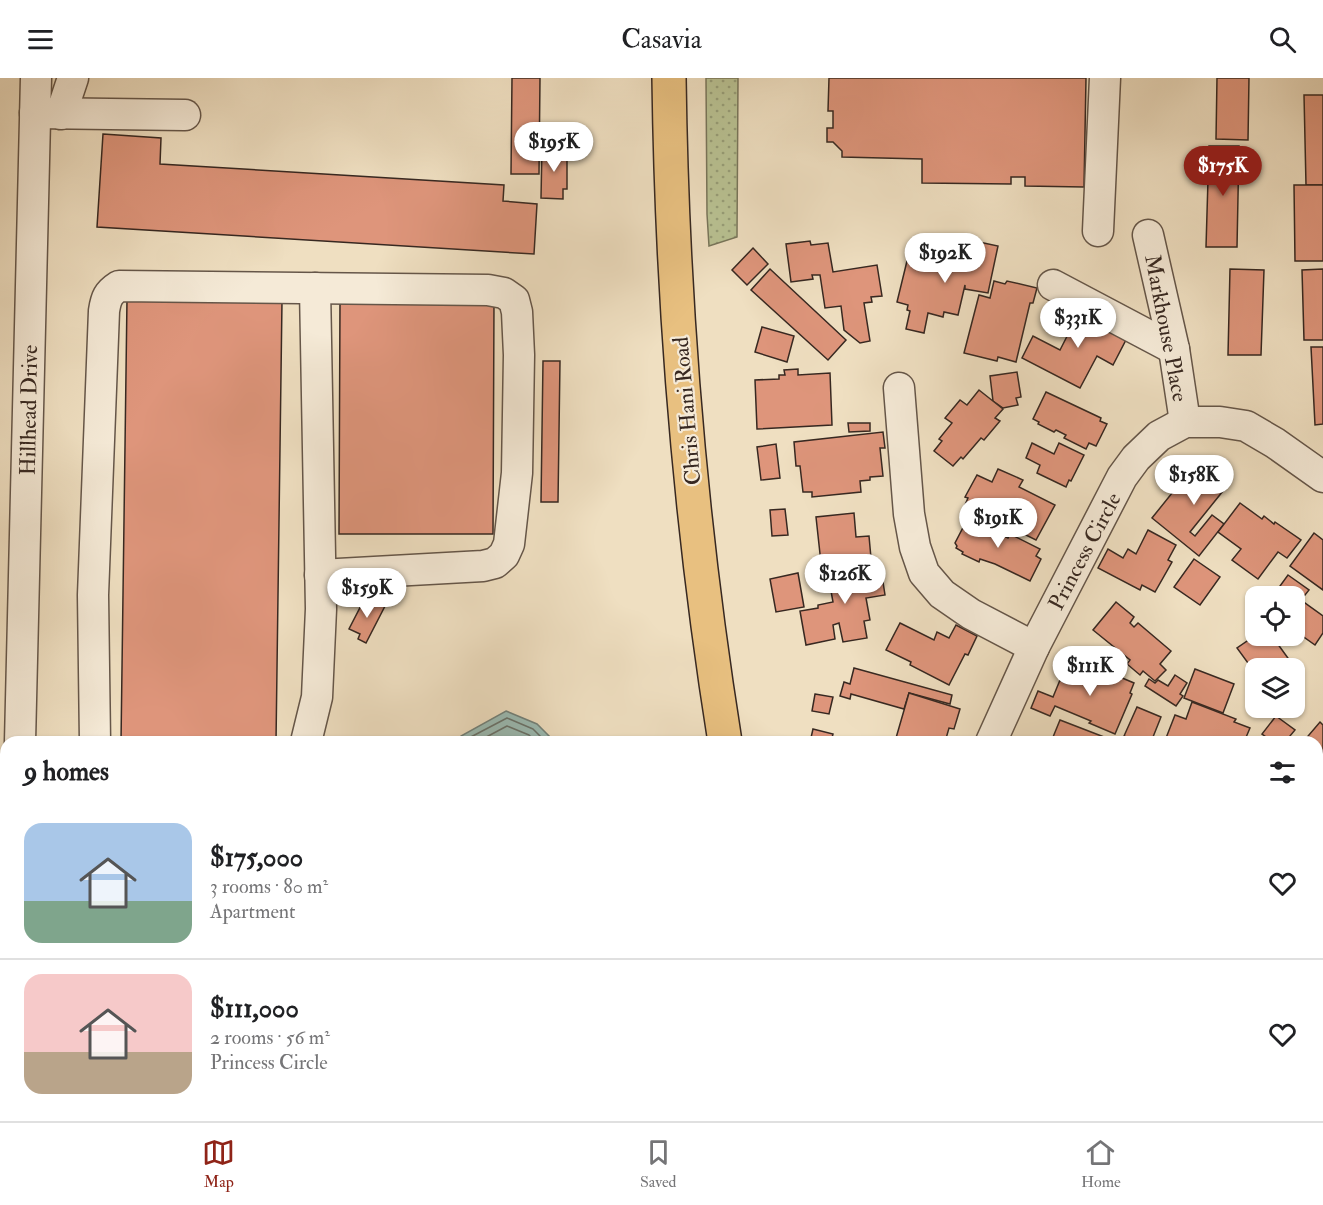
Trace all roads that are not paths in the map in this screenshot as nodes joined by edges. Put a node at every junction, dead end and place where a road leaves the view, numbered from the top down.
1 (36, 78) edge
2 (73, 78) edge
3 (669, 78) edge
4 (1105, 78) edge
5 (48, 113) junction
6 (185, 115) dead end
7 (1098, 231) dead end
8 (1148, 235) dead end
9 (1053, 285) dead end
10 (315, 288) junction
11 (1174, 349) junction
12 (899, 388) dead end
13 (1185, 422) junction
14 (1323, 477) edge
15 (320, 575) junction
16 (1034, 647) junction
17 (20, 736) edge
18 (95, 736) edge
19 (308, 736) edge
20 (724, 736) edge
21 (994, 736) edge

1 - 5 street, Hillhead Drive
2 - 5 street
3 - 20 main road, Chris Hani Road
4 - 7 street
5 - 6 street
5 - 17 street, Hillhead Drive
8 - 11 street, Markhouse Place
9 - 11 street
10 - 15 street
10 - 15 street
10 - 18 street
11 - 13 street, Markhouse Place
12 - 16 street
13 - 14 street, Princess Circle
13 - 16 street, Princess Circle
15 - 19 street
16 - 21 street, Princess Circle

